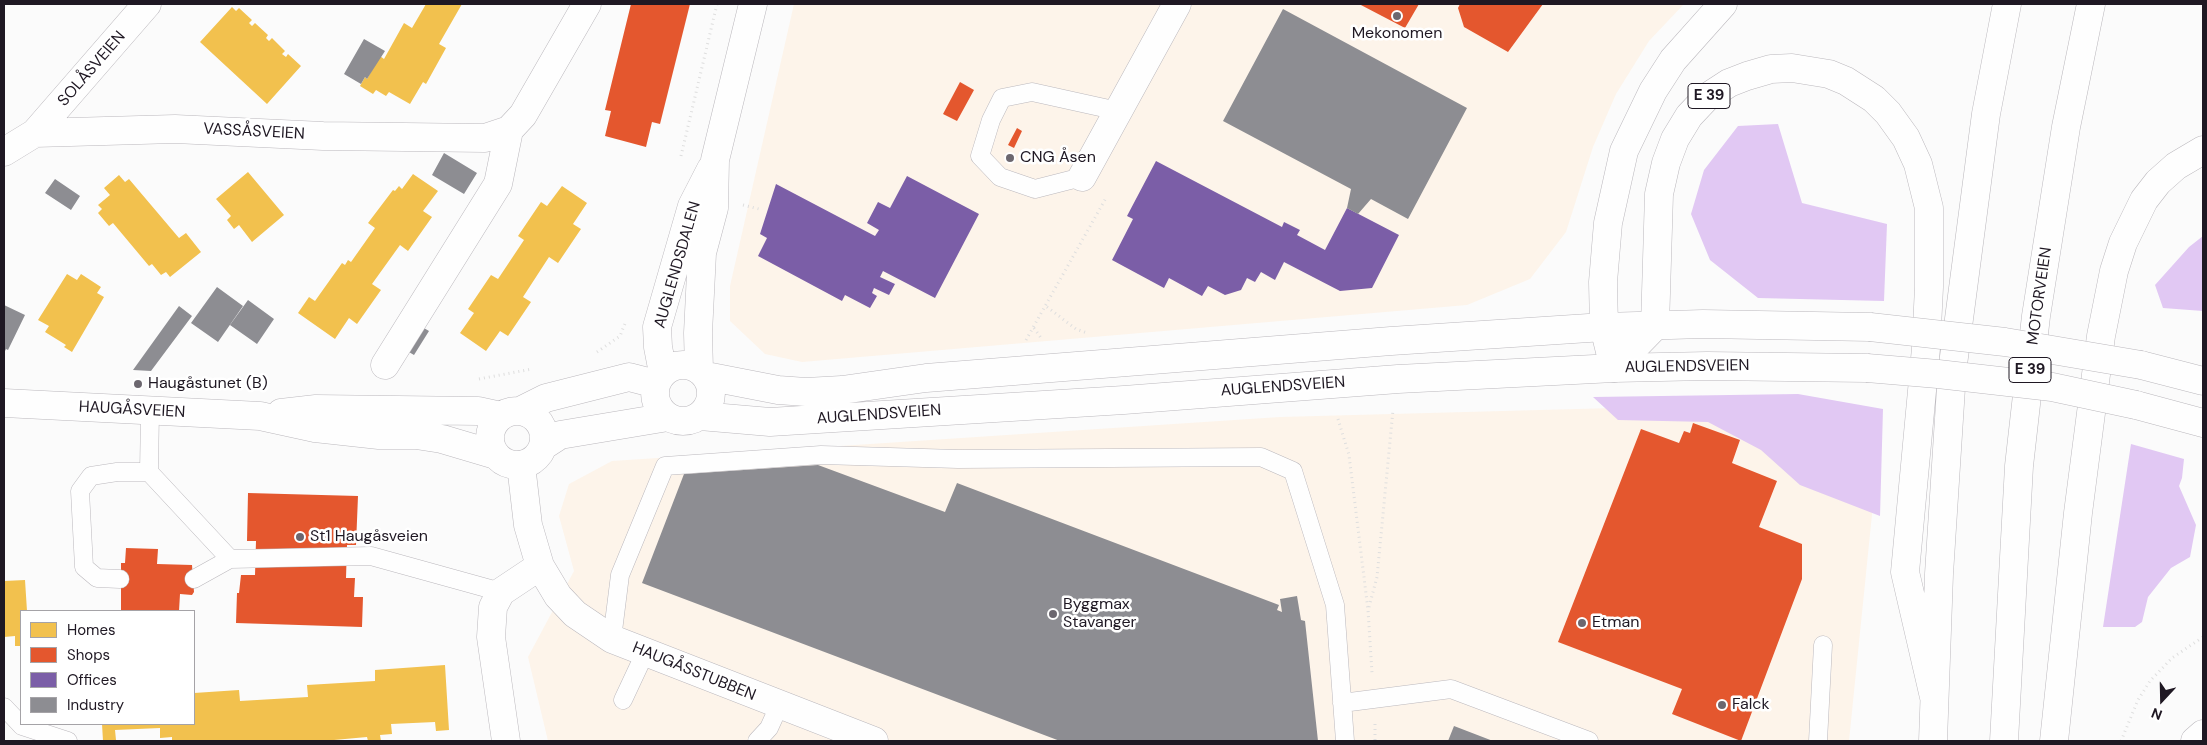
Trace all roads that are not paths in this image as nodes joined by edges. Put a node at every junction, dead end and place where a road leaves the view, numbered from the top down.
1 (147, 4) edge
2 (587, 4) edge
3 (753, 4) edge
4 (1177, 4) edge
5 (1723, 4) edge
6 (2007, 4) edge
7 (2091, 4) edge
8 (1118, 111) junction
9 (509, 130) junction
10 (35, 133) junction
11 (2203, 150) edge
12 (4, 152) edge
13 (715, 160) junction
14 (1082, 177) joint
15 (1655, 326) junction
16 (1604, 327) junction
17 (385, 364) dead end
18 (1614, 368) junction
19 (703, 373) junction
20 (660, 378) junction
21 (2203, 381) edge
22 (4, 403) edge
23 (150, 411) junction
24 (510, 413) junction
25 (260, 416) junction
26 (700, 416) junction
27 (668, 417) junction
28 (2203, 423) edge
29 (543, 446) junction
30 (509, 460) junction
31 (149, 472) junction
32 (230, 559) junction
33 (540, 566) junction
34 (194, 579) dead end
35 (120, 580) dead end
36 (501, 592) junction
37 (612, 639) junction
38 (1823, 645) dead end
39 (645, 653) junction
40 (1934, 697) junction
41 (623, 700) dead end
42 (1342, 703) junction
43 (779, 706) junction
44 (4, 707) edge
45 (20, 724) edge
46 (21, 725) edge
47 (2203, 734) edge
48 (68, 741) edge
49 (506, 741) edge
50 (757, 741) edge
51 (874, 741) edge
52 (1345, 741) edge
53 (1589, 741) edge
54 (1818, 741) edge
55 (1933, 741) edge
56 (2004, 741) edge
57 (2054, 741) edge
58 (2195, 741) edge

1 - 10 main road, SOLÅSVEIEN
2 - 9 main road
3 - 13 main road, AUGLENDSDALEN
4 - 8 main road
5 - 16 main road
6 - 40 main road, E 39
7 - 56 main road, MOTORVEIEN / E 39
8 - 14 main road
8 - 14 lane
9 - 10 main road, VASSÅSVEIEN
9 - 17 main road
10 - 12 main road, VASSÅSVEIEN
11 - 57 main road
13 - 19 main road, AUGLENDSDALEN
13 - 20 main road, AUGLENDSDALEN
15 - 16 main road, AUGLENDSVEIEN
15 - 18 main road
15 - 21 main road, AUGLENDSVEIEN, bridge
15 - 40 main road, E 39
16 - 18 main road
16 - 19 main road, AUGLENDSVEIEN
18 - 26 main road, AUGLENDSVEIEN
18 - 28 main road, AUGLENDSVEIEN, bridge
19 - 20 main road
19 - 26 main road
20 - 24 main road
20 - 27 main road
22 - 23 main road, HAUGÅSVEIEN
23 - 25 main road, HAUGÅSVEIEN
23 - 31 lane
24 - 25 main road, HAUGÅSVEIEN
24 - 29 main road
24 - 30 main road
25 - 30 main road, HAUGÅSVEIEN
26 - 27 main road
27 - 29 main road
29 - 30 main road
30 - 33 main road, HAUGÅSSTUBBEN
31 - 32 lane
31 - 35 lane
32 - 34 lane
32 - 36 lane
33 - 36 main road
33 - 37 main road, HAUGÅSSTUBBEN
36 - 49 main road
37 - 39 main road, HAUGÅSSTUBBEN
37 - 42 lane
38 - 54 lane
39 - 41 lane
39 - 43 main road, HAUGÅSSTUBBEN
40 - 55 main road, E 39
42 - 52 lane
42 - 53 lane
43 - 50 lane
43 - 51 main road, HAUGÅSSTUBBEN
44 - 45 lane
46 - 48 lane
47 - 58 main road

